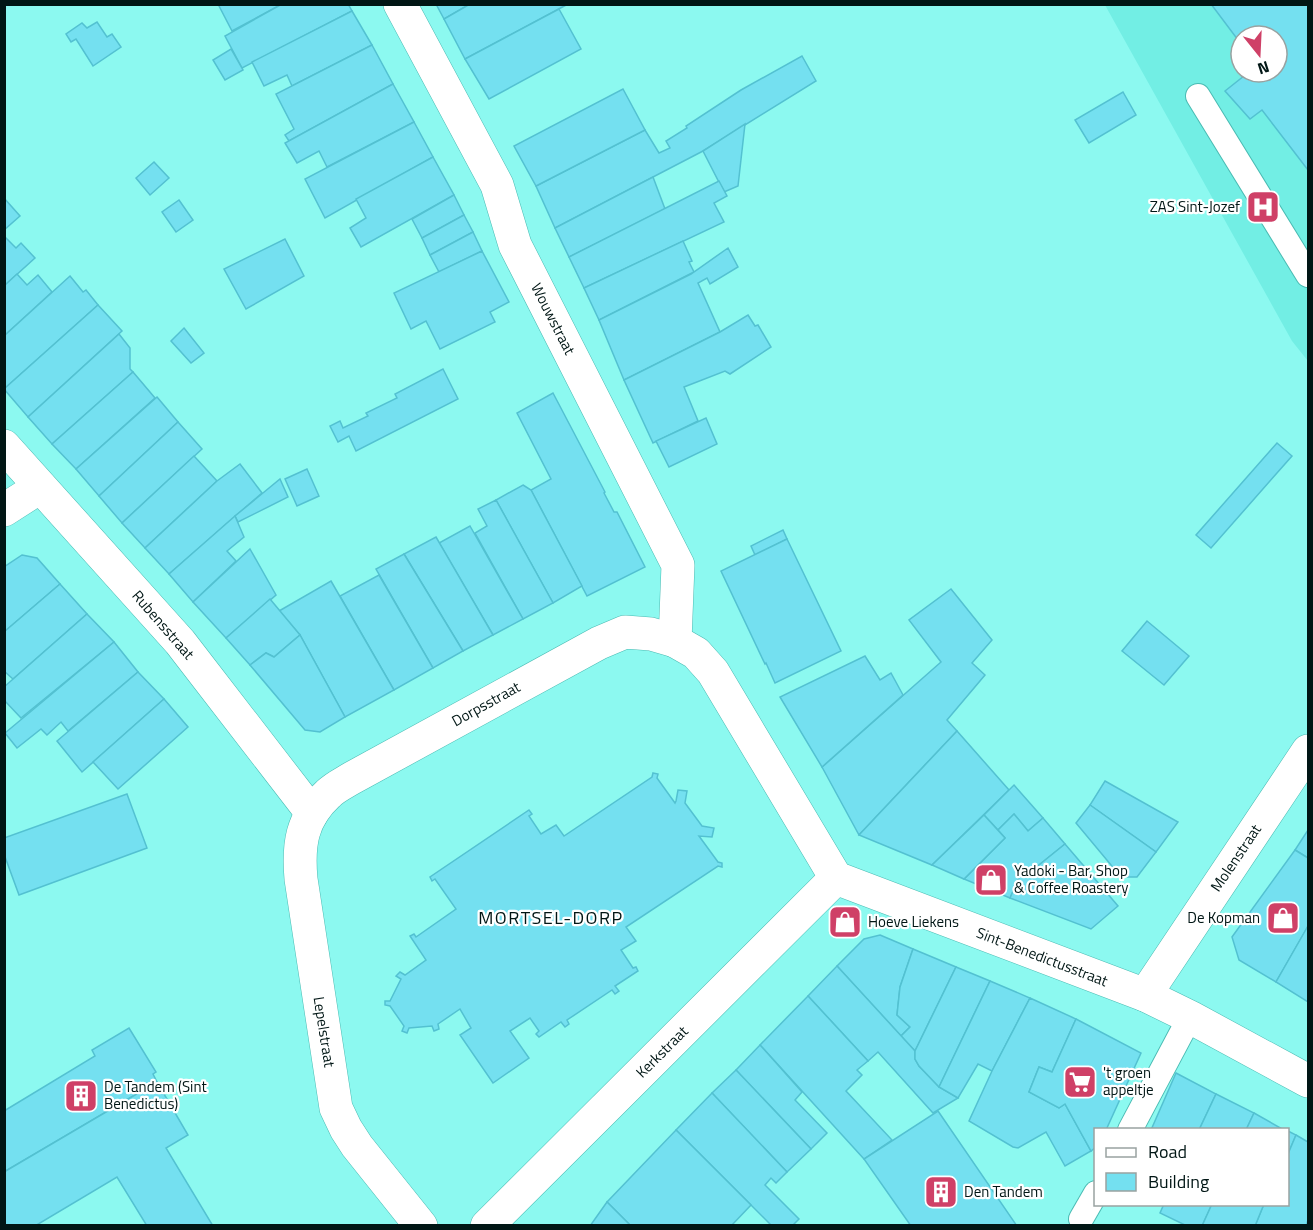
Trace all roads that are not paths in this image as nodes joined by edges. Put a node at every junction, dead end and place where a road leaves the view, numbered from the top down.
1 (400, 4) edge
2 (1198, 96) dead end
3 (1308, 274) edge
4 (4, 446) edge
5 (40, 486) junction
6 (4, 510) edge
7 (675, 641) junction
8 (1308, 751) edge
9 (312, 813) junction
10 (836, 878) junction
11 (1145, 995) junction
12 (1190, 1017) junction
13 (1308, 1081) edge
14 (1131, 1128) edge
15 (1094, 1195) edge
16 (1082, 1220) dead end
17 (421, 1226) edge
18 (487, 1226) edge

1 - 7 street, Wouwstraat
2 - 3 lane
4 - 5 street, Rubensstraat
5 - 6 street
5 - 9 street, Rubensstraat
7 - 9 street, Dorpsstraat
7 - 10 street
8 - 11 street, Molenstraat
9 - 17 street, Lepelstraat
10 - 11 street, Sint-Benedictusstraat
10 - 18 street, Kerkstraat
11 - 12 street, Sint-Benedictusstraat
12 - 13 street, Sint-Benedictusstraat
12 - 14 lane
15 - 16 lane

